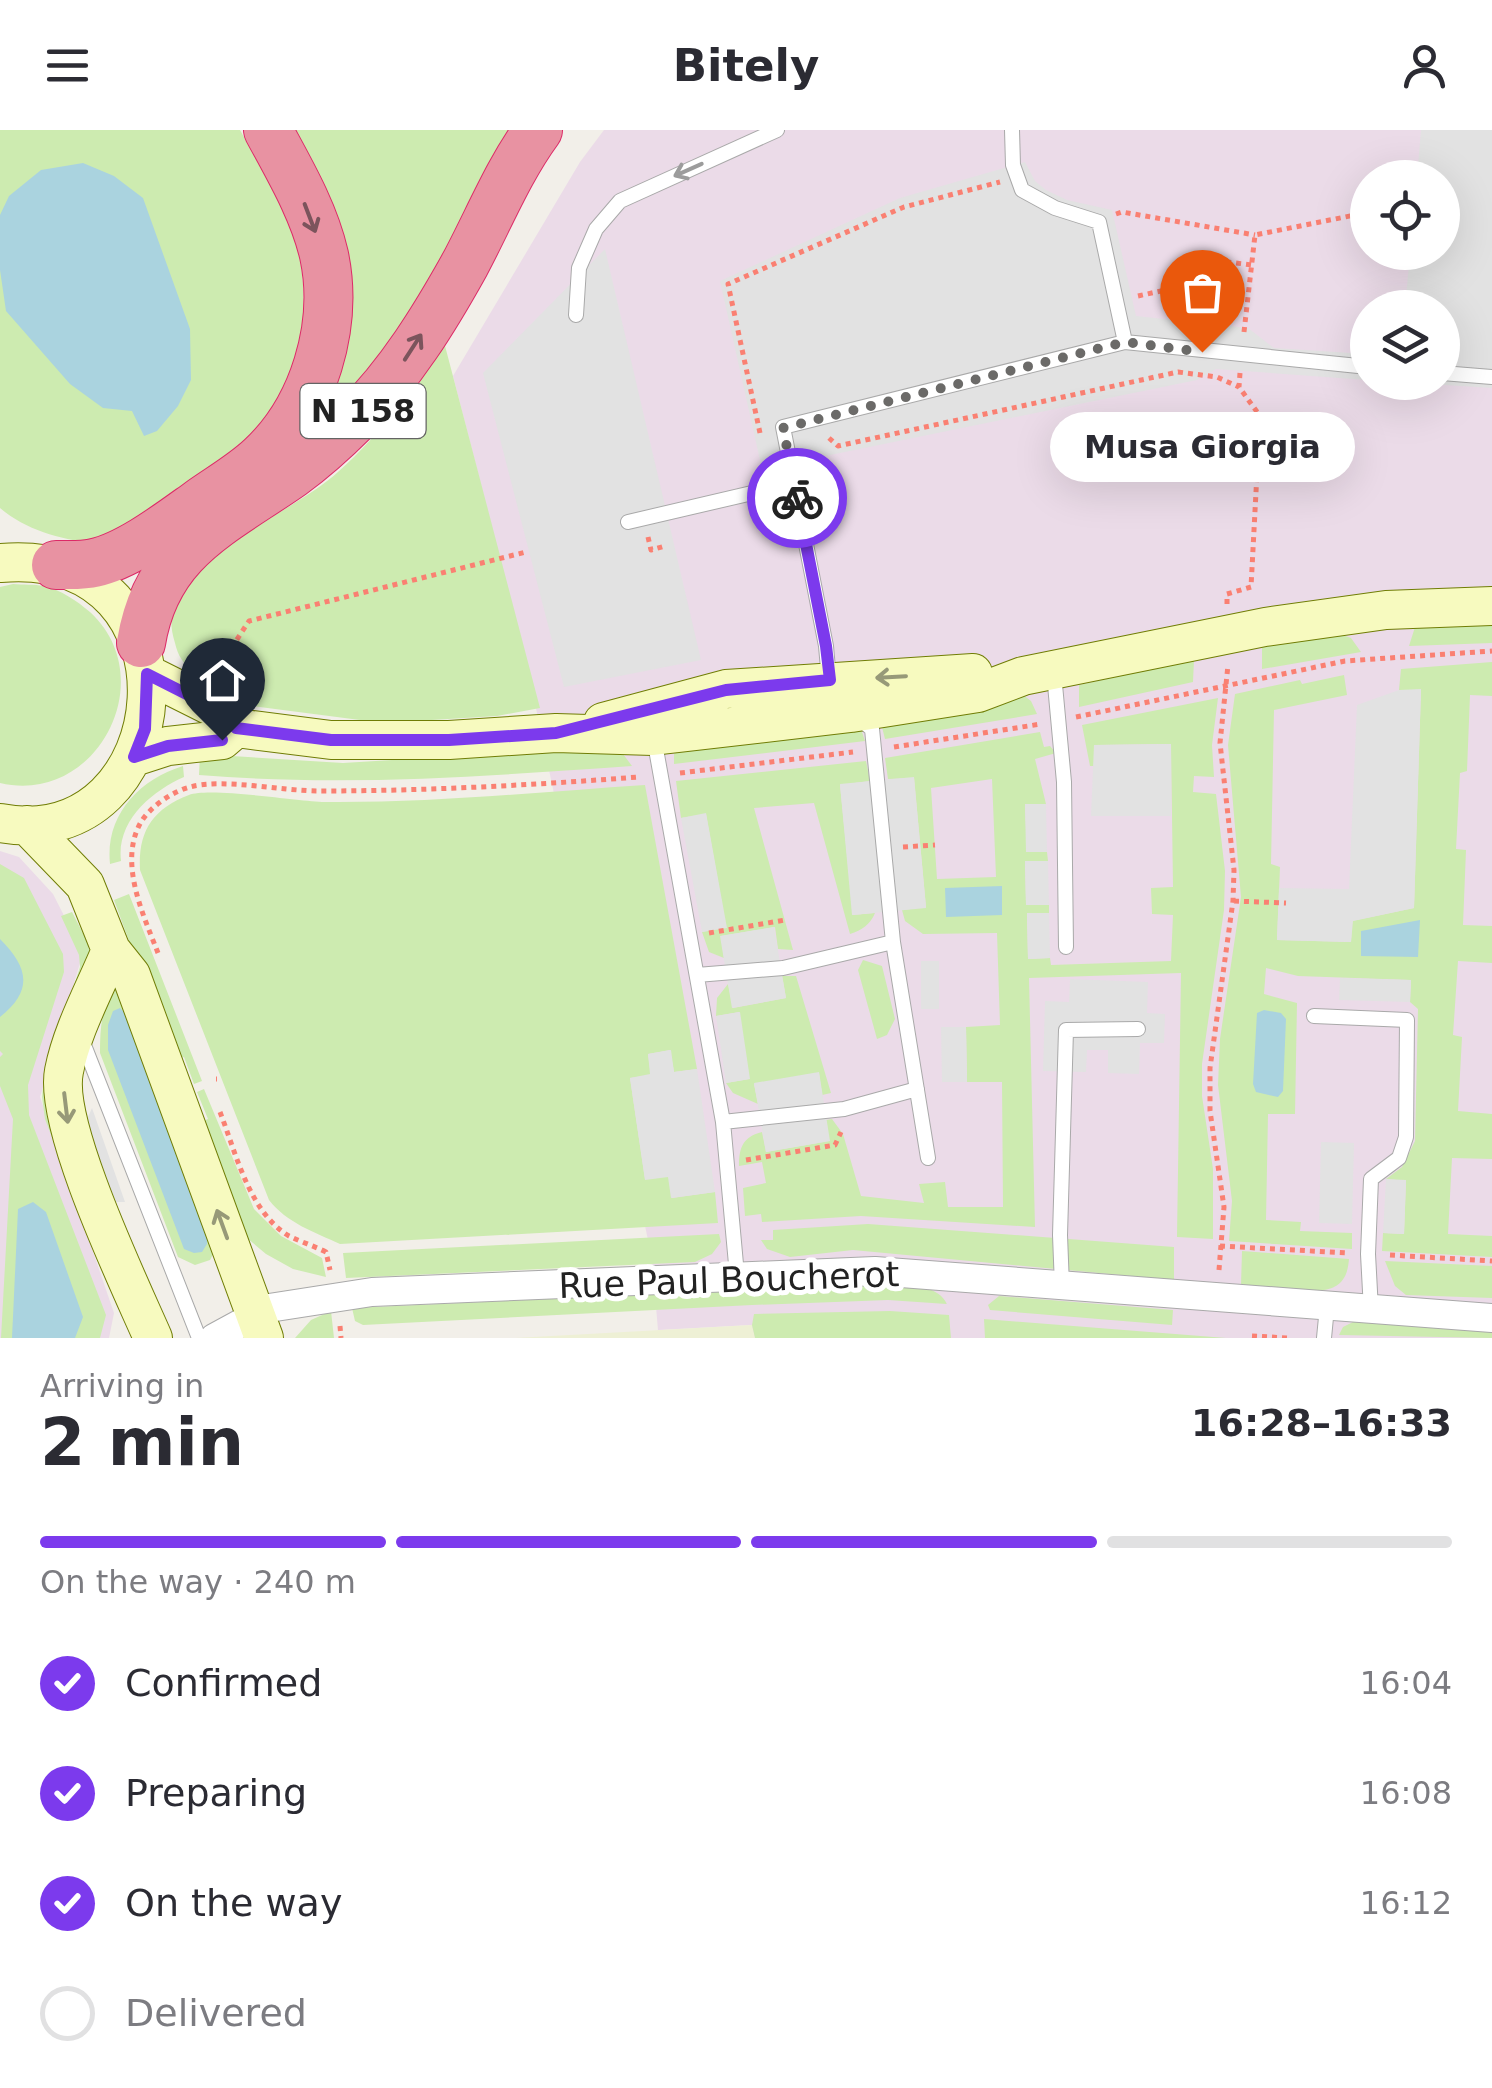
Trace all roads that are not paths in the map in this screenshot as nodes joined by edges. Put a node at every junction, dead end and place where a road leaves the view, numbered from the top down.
1 (268, 130) edge
2 (538, 130) edge
3 (777, 130) edge
4 (1012, 130) edge
5 (576, 314) dead end
6 (1125, 342) junction
7 (1350, 365) edge
8 (1460, 374) edge
9 (1492, 377) edge
10 (794, 483) junction
11 (628, 522) dead end
12 (0, 534) edge
13 (28, 563) edge
14 (1482, 601) edge
15 (144, 659) junction
16 (1038, 674) junction
17 (830, 680) junction
18 (851, 714) junction
19 (734, 727) junction
20 (236, 728) junction
21 (556, 733) junction
22 (653, 736) junction
23 (134, 757) junction
24 (85, 810) junction
25 (13, 824) edge
26 (85, 885) junction
27 (893, 942) junction
28 (1066, 948) dead end
29 (111, 950) junction
30 (698, 975) junction
31 (1314, 1016) dead end
32 (1138, 1029) dead end
33 (78, 1030) junction
34 (917, 1089) junction
35 (723, 1122) junction
36 (928, 1158) dead end
37 (738, 1275) junction
38 (1062, 1286) junction
39 (1327, 1306) junction
40 (1371, 1310) junction
41 (1492, 1318) edge
42 (259, 1327) edge
43 (153, 1338) edge
44 (198, 1338) edge
45 (214, 1338) edge
46 (1324, 1338) edge

1 -> 13 highway, N 158
15 -> 2 highway, N 158
3 -> 5 lane
4 - 6 lane
6 - 7 lane
6 - 10 lane
8 - 9 lane
10 - 11 lane
10 - 17 lane
12 - 13 street
13 - 15 street
14 - 16 street
15 - 20 street
15 - 23 street
16 -> 17 street
16 - 18 street
16 - 28 lane
17 - 19 lane
17 - 21 street
18 - 19 street
18 - 27 lane
19 - 22 street
20 - 21 street
20 - 23 street
21 - 22 street
22 - 30 lane
23 - 24 street
24 - 25 street
24 - 26 street
25 - 26 street
26 - 29 street
27 - 30 lane
27 - 34 lane
29 - 33 street
42 -> 29 street
30 - 35 lane
31 - 40 lane
32 - 38 lane
33 -> 43 street
33 - 44 lane
34 - 35 lane
34 - 36 lane
35 - 37 lane
37 - 38 street, Rue Paul Boucherot
37 - 42 street, Rue Paul Boucherot
38 - 39 street, Rue Paul Boucherot
39 - 40 street, Rue Paul Boucherot
39 - 46 lane
40 - 41 street, Rue Paul Boucherot
42 - 45 street, Rue Paul Boucherot

